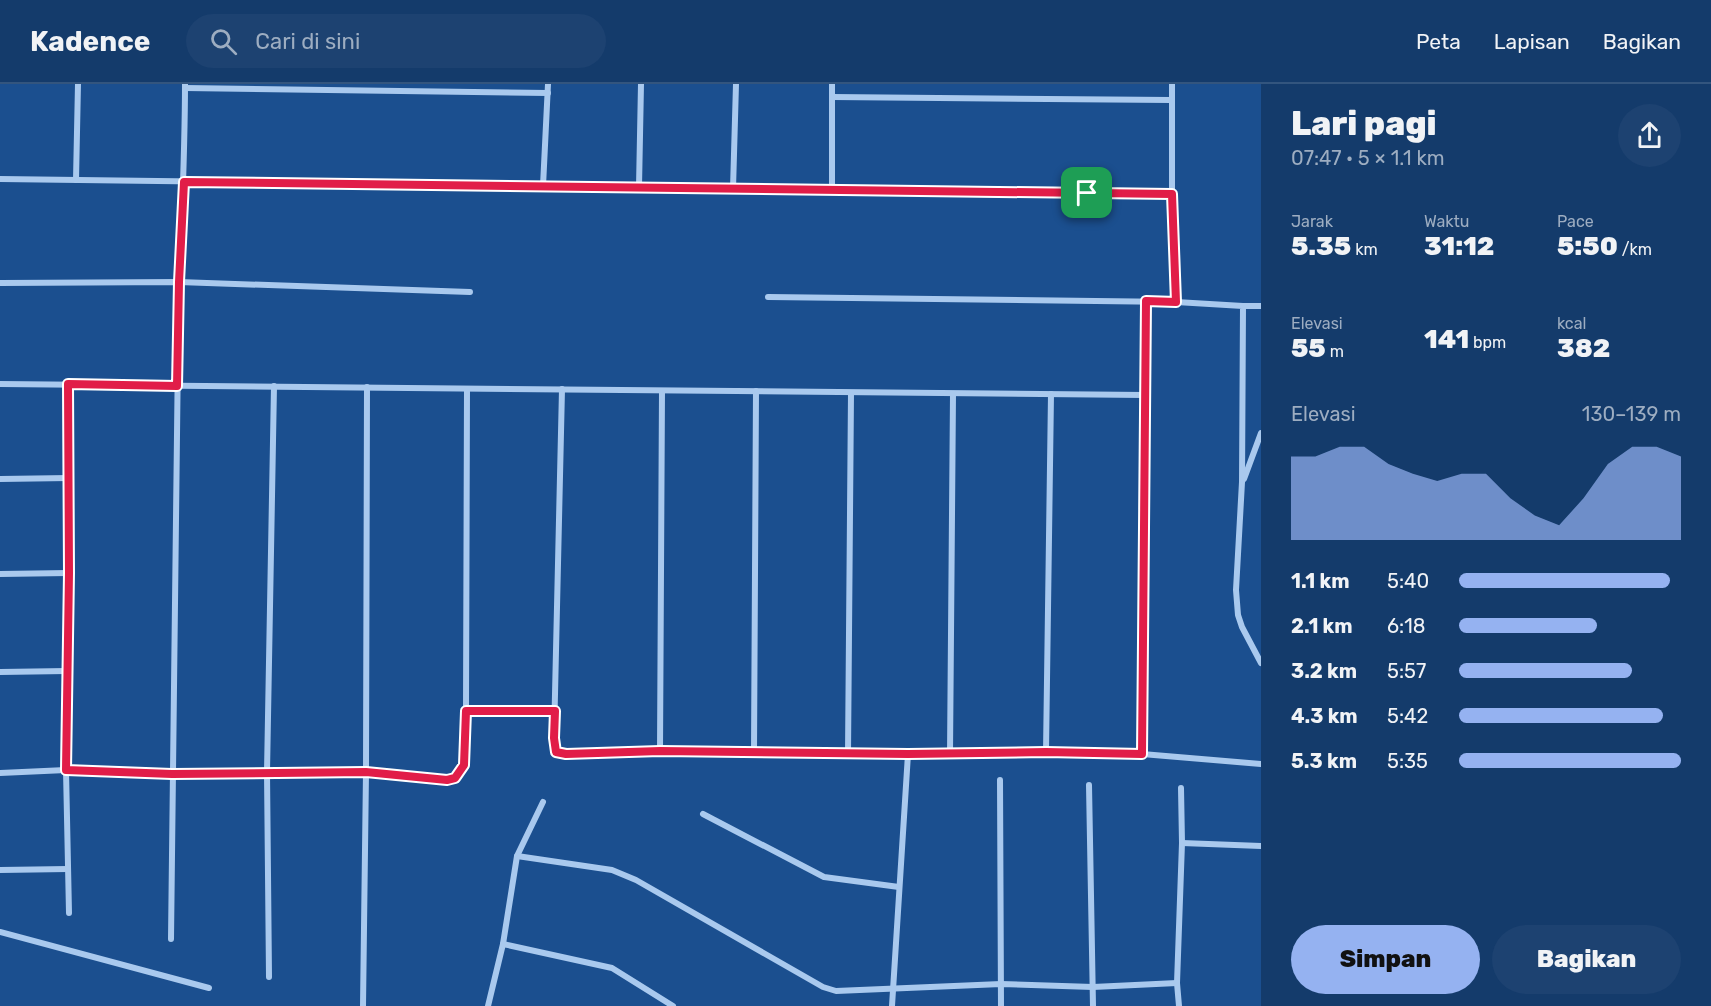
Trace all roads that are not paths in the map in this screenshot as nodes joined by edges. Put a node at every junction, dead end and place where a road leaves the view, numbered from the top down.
1 (78, 84) edge
2 (548, 84) edge
3 (641, 84) edge
4 (736, 84) edge
5 (832, 84) edge
6 (1172, 84) edge
7 (185, 86) edge
8 (548, 93) junction
9 (832, 97) junction
10 (1172, 99) junction
11 (0, 179) edge
12 (76, 180) junction
13 (184, 182) junction
14 (543, 186) junction
15 (639, 187) junction
16 (733, 189) junction
17 (832, 190) junction
18 (1172, 194) junction
19 (179, 282) junction
20 (0, 283) edge
21 (470, 292) dead end
22 (768, 297) dead end
23 (1146, 301) junction
24 (1176, 302) junction
25 (1243, 306) junction
26 (1261, 306) edge
27 (0, 384) edge
28 (68, 384) junction
29 (177, 386) junction
30 (274, 386) junction
31 (367, 387) junction
32 (467, 388) junction
33 (562, 389) junction
34 (662, 391) junction
35 (756, 392) junction
36 (851, 393) junction
37 (953, 394) junction
38 (1051, 394) junction
39 (1144, 395) junction
40 (1261, 433) edge
41 (69, 478) junction
42 (0, 479) edge
43 (1242, 482) junction
44 (69, 573) junction
45 (0, 574) edge
46 (1261, 663) edge
47 (67, 671) junction
48 (0, 672) edge
49 (466, 711) junction
50 (555, 711) junction
51 (660, 751) junction
52 (754, 752) junction
53 (1046, 752) junction
54 (848, 754) junction
55 (908, 754) junction
56 (950, 754) junction
57 (1142, 754) junction
58 (1261, 764) edge
59 (66, 770) junction
60 (0, 772) edge
61 (267, 772) junction
62 (366, 772) junction
63 (172, 774) junction
64 (1000, 780) dead end
65 (1089, 785) dead end
66 (1181, 788) dead end
67 (543, 802) dead end
68 (703, 814) dead end
69 (1182, 843) junction
70 (1261, 846) edge
71 (518, 856) junction
72 (68, 869) junction
73 (0, 870) edge
74 (899, 887) junction
75 (69, 914) dead end
76 (0, 932) edge
77 (171, 939) dead end
78 (503, 944) junction
79 (269, 977) dead end
80 (1177, 983) junction
81 (1001, 984) junction
82 (893, 987) junction
83 (1093, 987) junction
84 (210, 988) dead end
85 (363, 1006) edge
86 (488, 1006) edge
87 (674, 1006) edge
88 (892, 1006) edge
89 (1001, 1006) edge
90 (1093, 1006) edge
91 (1179, 1006) edge

1 - 12 street
2 - 8 street
3 - 15 street
4 - 16 street
5 - 9 street
6 - 10 street
7 - 8 street
7 - 13 street
8 - 14 street
9 - 10 street
9 - 17 street
10 - 18 street
11 - 12 street
12 - 13 street
13 - 14 street
13 - 19 street
14 - 15 street
15 - 16 street
16 - 17 street
17 - 18 street
18 - 24 street
19 - 20 street
19 - 21 street
19 - 29 street
22 - 23 street
23 - 24 street
23 - 39 street
24 - 25 street
25 - 26 street
25 - 43 street
27 - 28 street
28 - 29 street
28 - 41 street
29 - 30 street
29 - 63 street
30 - 31 street
30 - 61 street
31 - 32 street
31 - 62 street
32 - 33 street
32 - 49 street
33 - 34 street
33 - 50 street
34 - 35 street
34 - 51 street
35 - 36 street
35 - 52 street
36 - 37 street
36 - 54 street
37 - 38 street
37 - 56 street
38 - 39 street
38 - 53 street
39 - 57 street
40 - 43 street
41 - 42 street
41 - 44 street
43 - 46 street
44 - 45 street
44 - 47 street
47 - 48 street
47 - 59 street
49 - 50 street
49 - 62 street
50 - 51 street
51 - 52 street
52 - 54 street
53 - 56 street
53 - 57 street
54 - 55 street
55 - 56 street
55 - 74 street
57 - 58 street
59 - 60 street
59 - 63 street
59 - 72 street
61 - 62 street
61 - 63 street
61 - 79 street
62 - 85 street
63 - 77 street
64 - 81 street
65 - 83 street
66 - 69 street
67 - 71 street
68 - 74 street
69 - 70 street
69 - 80 street
71 - 78 street
71 - 82 street
72 - 73 street
72 - 75 street
74 - 82 street
76 - 84 street
78 - 86 street
78 - 87 street
80 - 83 street
80 - 91 street
81 - 82 street
81 - 83 street
81 - 89 street
82 - 88 street
83 - 90 street

